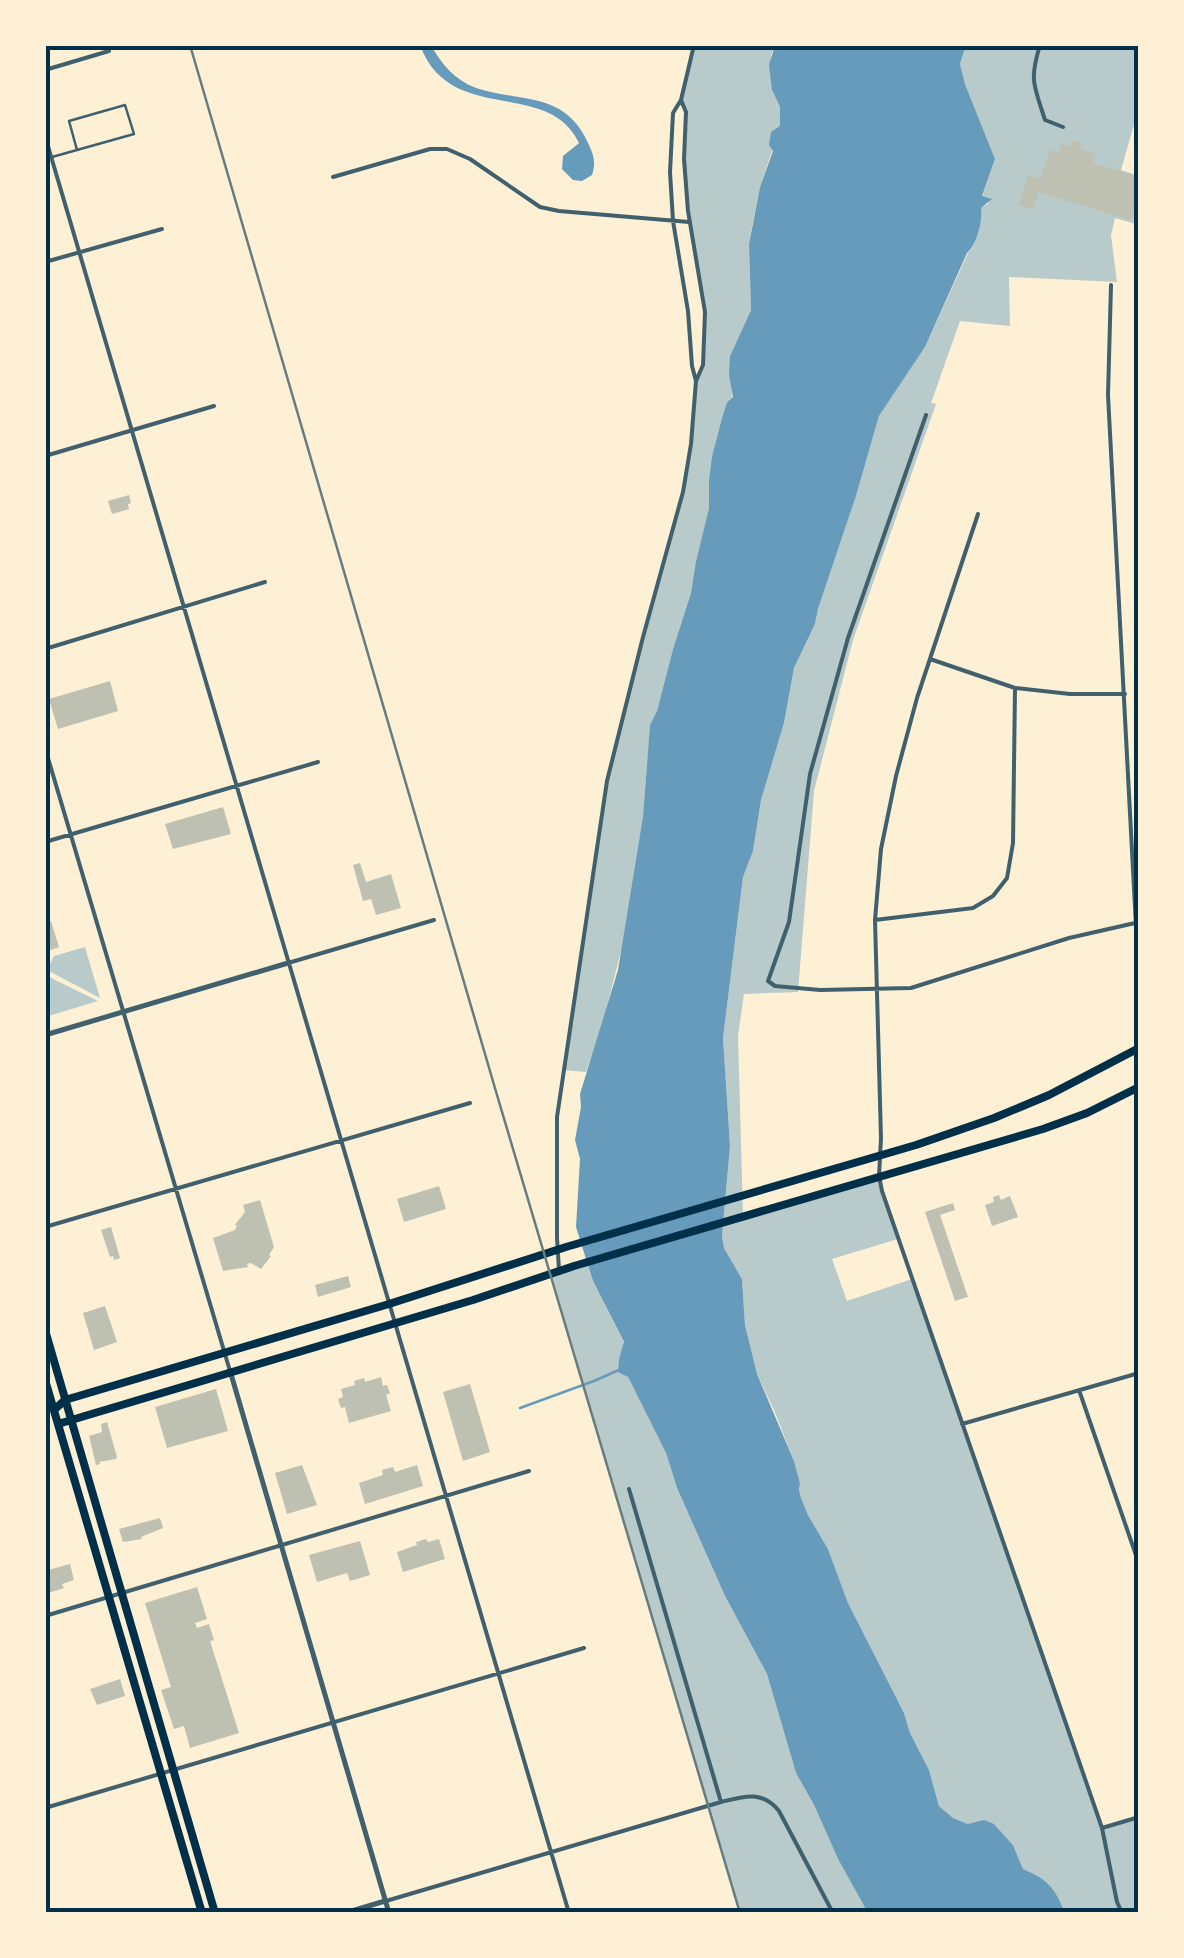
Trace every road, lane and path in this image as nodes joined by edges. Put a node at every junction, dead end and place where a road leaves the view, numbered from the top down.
1 (694, 45) edge
2 (1040, 45) edge
3 (109, 51) dead end
4 (45, 70) edge
5 (681, 100) junction
6 (1063, 127) dead end
7 (45, 136) edge
8 (77, 150) junction
9 (51, 158) junction
10 (333, 177) dead end
11 (674, 221) junction
12 (690, 222) junction
13 (162, 228) dead end
14 (79, 252) junction
15 (45, 262) edge
16 (1111, 285) dead end
17 (696, 381) junction
18 (214, 406) dead end
19 (926, 415) dead end
20 (132, 430) junction
21 (45, 456) edge
22 (978, 514) dead end
23 (265, 582) dead end
24 (183, 608) junction
25 (45, 649) edge
26 (930, 659) junction
27 (1016, 688) junction
28 (1125, 694) junction
29 (45, 748) edge
30 (318, 762) dead end
31 (236, 786) junction
32 (70, 834) junction
33 (45, 842) edge
34 (434, 920) dead end
35 (875, 920) junction
36 (1135, 924) junction
37 (288, 963) junction
38 (1139, 984) edge
39 (876, 989) junction
40 (122, 1012) junction
41 (45, 1034) edge
42 (1139, 1048) edge
43 (1139, 1087) edge
44 (470, 1103) dead end
45 (994, 1118) junction
46 (340, 1141) junction
47 (1001, 1141) junction
48 (880, 1156) junction
49 (879, 1176) junction
50 (177, 1190) junction
51 (45, 1227) edge
52 (558, 1250) junction
53 (559, 1270) junction
54 (390, 1304) junction
55 (395, 1323) junction
56 (45, 1330) edge
57 (224, 1353) junction
58 (230, 1373) junction
59 (1139, 1373) edge
60 (45, 1380) edge
61 (1079, 1390) junction
62 (65, 1400) junction
63 (50, 1411) edge
64 (72, 1420) junction
65 (58, 1424) junction
66 (962, 1424) junction
67 (45, 1428) edge
68 (529, 1470) dead end
69 (628, 1489) dead end
70 (446, 1495) junction
71 (282, 1544) junction
72 (1139, 1564) edge
73 (122, 1592) junction
74 (109, 1596) junction
75 (45, 1616) edge
76 (584, 1648) dead end
77 (498, 1674) junction
78 (332, 1724) junction
79 (174, 1771) junction
80 (161, 1775) junction
81 (721, 1802) junction
82 (45, 1808) edge
83 (1139, 1817) edge
84 (1102, 1828) junction
85 (551, 1852) junction
86 (385, 1901) junction
87 (202, 1913) edge
88 (216, 1913) edge
89 (345, 1913) edge
90 (389, 1913) edge
91 (569, 1913) edge
92 (833, 1913) edge
93 (1122, 1913) edge

1 - 5 street
2 - 6 street
3 - 4 street
5 - 11 street
5 - 12 street
7 - 9 street
8 - 8 lane
8 - 9 lane
9 - 14 street
10 - 11 street
11 - 12 street
11 - 17 street
12 - 17 street
13 - 14 street
14 - 15 street
14 - 20 street
16 - 28 street
17 - 52 street
18 - 20 street
19 - 39 street
20 - 21 street
20 - 24 street
22 - 26 street
23 - 24 street
24 - 25 street
24 - 31 street
26 - 27 street
26 - 35 street
27 - 28 street
27 - 35 street
28 - 36 street
29 - 32 street
30 - 31 street
31 - 32 street
31 - 37 street
32 - 33 street
32 - 40 street
34 - 37 street
35 - 39 street
36 - 38 street
36 - 39 street
37 - 40 street
37 - 46 street
39 - 48 street
40 - 41 street
40 - 50 street
42 - 45 highway
43 - 47 highway
44 - 46 street
45 - 47 highway
45 - 48 highway
46 - 50 street
46 - 54 street
47 - 49 highway
48 - 49 street
48 - 52 highway
49 - 53 highway
49 - 66 street
50 - 51 street
50 - 57 street
52 - 53 street
52 - 54 highway
53 - 55 highway
54 - 55 street
54 - 57 highway
55 - 58 highway
55 - 70 street
56 - 62 highway
57 - 58 street
57 - 62 highway
58 - 64 highway
58 - 71 street
59 - 61 street
60 - 63 highway
61 - 66 street
61 - 72 street
62 - 63 highway
62 - 64 highway
63 - 65 highway
64 - 65 highway
64 - 73 highway
65 - 67 street
65 - 74 highway
66 - 84 street
68 - 70 street
69 - 81 street
70 - 71 street
70 - 77 street
71 - 73 street
71 - 78 street
73 - 74 street
73 - 79 highway
74 - 75 street
74 - 80 highway
76 - 77 street
77 - 78 street
77 - 85 street
78 - 79 street
78 - 86 street
79 - 80 street
79 - 88 highway
80 - 82 street
80 - 87 highway
81 - 85 street
81 - 92 street
83 - 84 street
84 - 93 street
85 - 86 street
85 - 91 street
86 - 89 street
86 - 90 street

